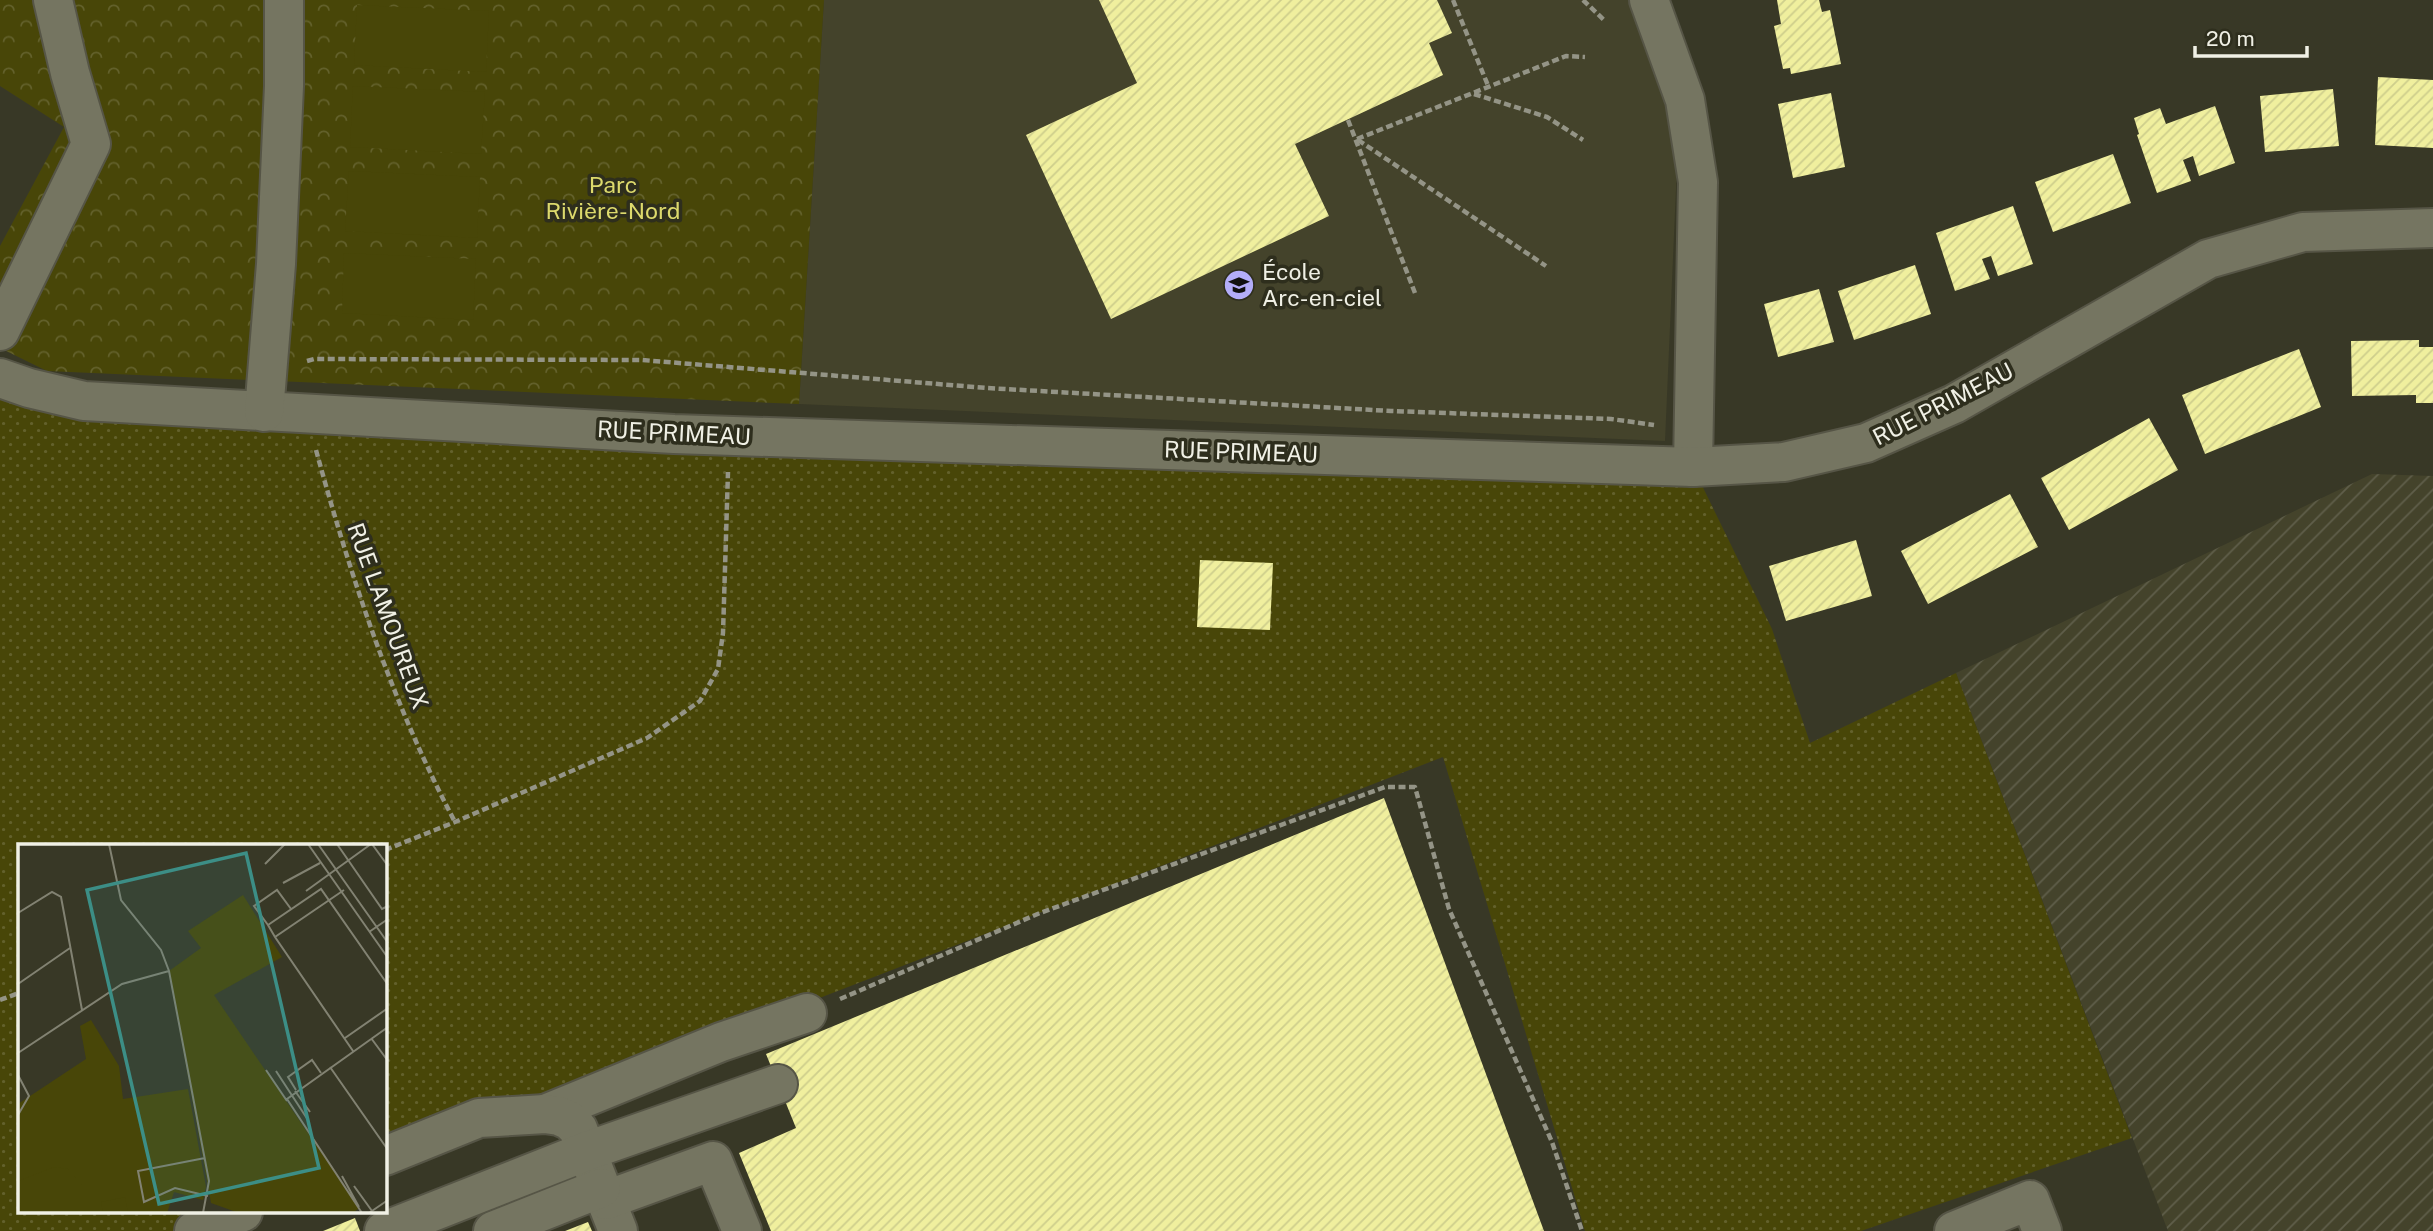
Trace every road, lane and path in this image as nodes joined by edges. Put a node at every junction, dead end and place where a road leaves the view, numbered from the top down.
1 (53, 0) edge
2 (284, 0) edge
3 (1453, 0) edge
4 (1583, 0) edge
5 (1649, 0) edge
6 (1604, 20) dead end
7 (1585, 57) dead end
8 (1489, 88) junction
9 (1473, 93) junction
10 (1348, 120) dead end
11 (1357, 139) junction
12 (1583, 140) dead end
13 (2433, 228) edge
14 (1546, 266) dead end
15 (1415, 293) dead end
16 (0, 331) edge
17 (297, 364) dead end
18 (0, 378) edge
19 (264, 412) junction
20 (310, 414) junction
21 (1638, 422) dead end
22 (729, 436) junction
23 (1693, 451) junction
24 (454, 822) junction
25 (387, 848) edge
26 (18, 993) edge
27 (0, 1000) edge
28 (807, 1013) joint
29 (778, 1084) dead end
30 (545, 1114) junction
31 (587, 1151) junction
32 (387, 1155) edge
33 (608, 1206) edge
34 (238, 1214) edge
35 (194, 1231) edge
36 (384, 1231) edge
37 (493, 1231) edge
38 (742, 1231) edge
39 (1582, 1231) edge
40 (1954, 1231) edge
41 (2042, 1231) edge

1 - 16 street
2 - 19 street
3 - 8 path
4 - 6 path
5 - 23 street
7 - 8 path
8 - 9 path
9 - 11 path
9 - 12 path
10 - 11 path
11 - 14 path
11 - 15 path
13 - 23 street, RUE PRIMEAU
17 - 21 path
18 - 19 street, RUE PRIMEAU
19 - 20 street, RUE PRIMEAU
20 - 22 street, RUE PRIMEAU
20 - 24 path, RUE LAMOUREUX
22 - 23 street, RUE PRIMEAU
22 - 24 path
24 - 25 path
26 - 27 path
28 - 30 street
28 - 39 path
29 - 31 street
30 - 31 street
30 - 32 street
31 - 33 street
31 - 36 street
33 - 37 street
33 - 38 street
34 - 35 street
40 - 41 street

